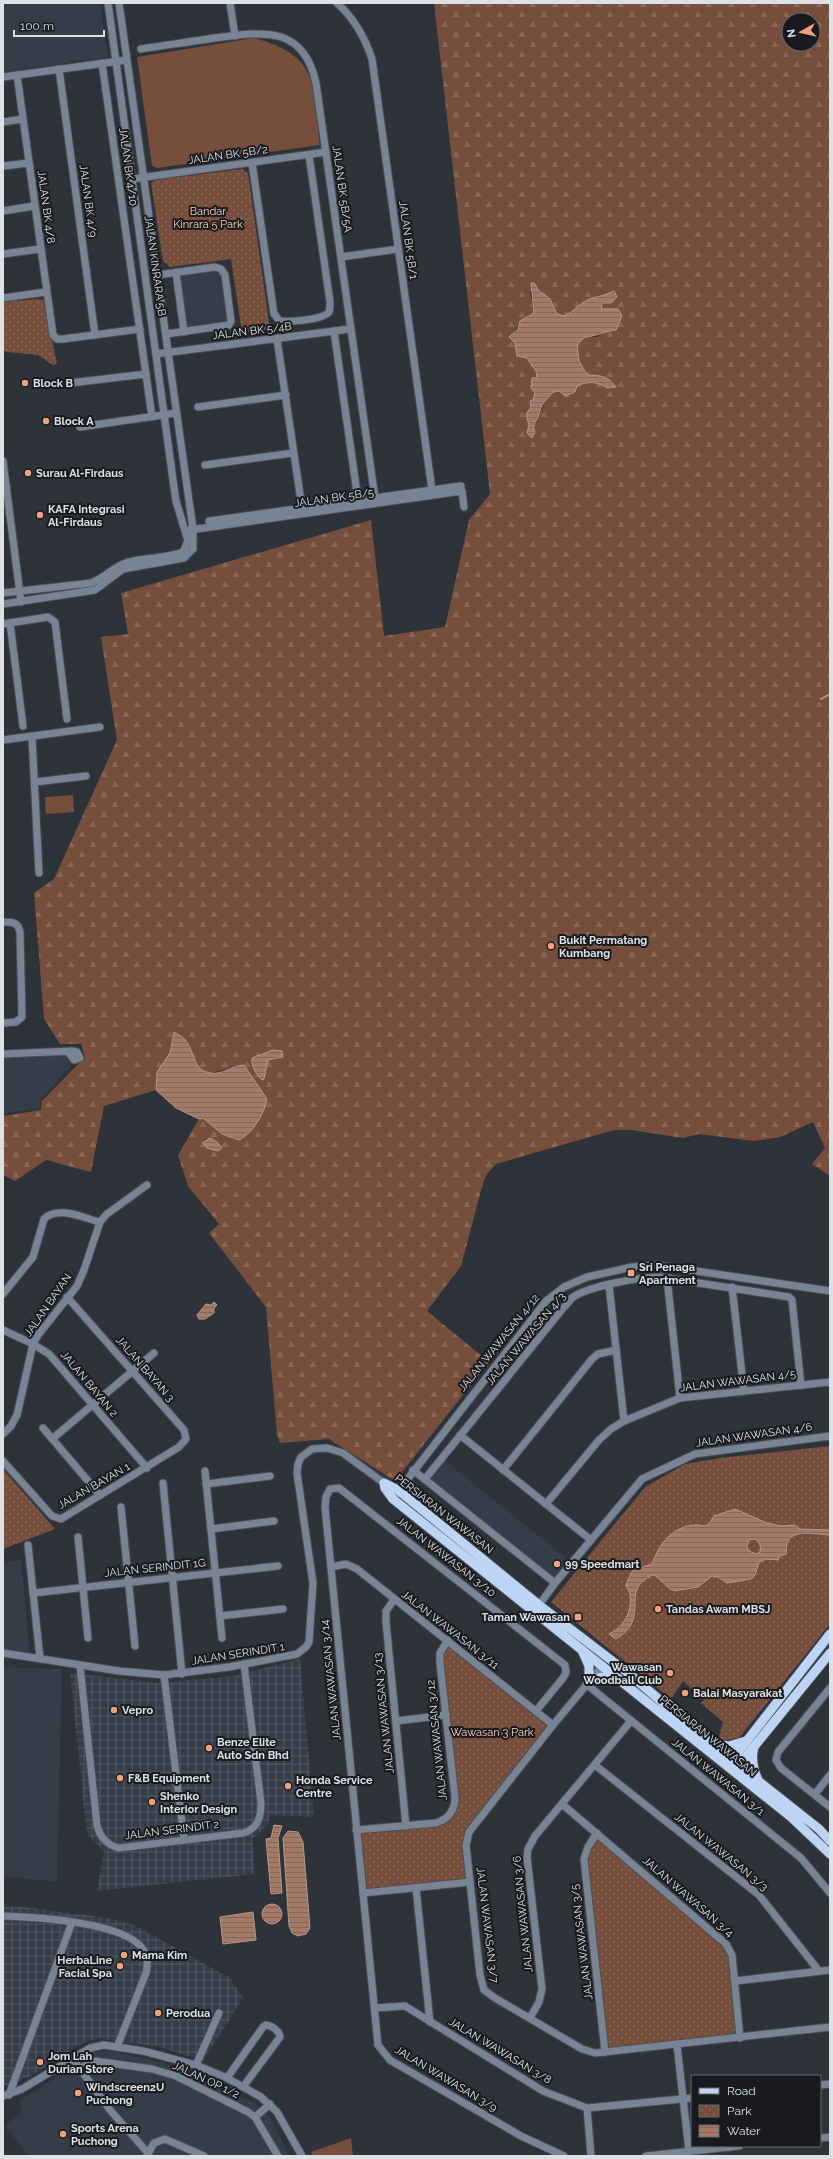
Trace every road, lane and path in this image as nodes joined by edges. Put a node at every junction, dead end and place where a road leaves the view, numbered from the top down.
1 (108, 3) edge
2 (119, 3) edge
3 (230, 3) edge
4 (337, 3) edge
5 (235, 36) junction
6 (142, 49) dead end
7 (127, 60) junction
8 (116, 61) junction
9 (102, 63) junction
10 (59, 70) junction
11 (17, 75) junction
12 (3, 77) edge
13 (23, 119) junction
14 (3, 122) edge
15 (326, 152) junction
16 (309, 155) junction
17 (28, 163) junction
18 (252, 163) junction
19 (3, 166) edge
20 (143, 177) junction
21 (132, 179) junction
22 (34, 206) junction
23 (3, 211) edge
24 (40, 249) junction
25 (398, 249) junction
26 (3, 254) edge
27 (341, 257) junction
28 (176, 272) junction
29 (158, 275) junction
30 (46, 292) junction
31 (3, 298) edge
32 (140, 329) junction
33 (350, 329) junction
34 (334, 331) junction
35 (184, 332) junction
36 (166, 334) junction
37 (95, 335) junction
38 (277, 339) junction
39 (169, 352) junction
40 (156, 354) junction
41 (146, 374) junction
42 (70, 383) dead end
43 (286, 395) junction
44 (198, 407) dead end
45 (176, 413) junction
46 (165, 415) junction
47 (152, 417) junction
48 (80, 427) dead end
49 (294, 453) junction
50 (3, 461) edge
51 (205, 465) dead end
52 (461, 486) dead end
53 (432, 490) junction
54 (375, 498) junction
55 (358, 500) junction
56 (464, 507) dead end
57 (302, 508) junction
58 (209, 521) dead end
59 (189, 530) junction
60 (19, 591) junction
61 (3, 593) edge
62 (21, 602) junction
63 (3, 604) edge
64 (6, 623) edge
65 (67, 719) dead end
66 (23, 726) dead end
67 (100, 727) dead end
68 (32, 737) junction
69 (3, 740) edge
70 (86, 776) dead end
71 (35, 782) junction
72 (39, 873) dead end
73 (3, 922) edge
74 (3, 1023) edge
75 (68, 1052) dead end
76 (3, 1054) edge
77 (147, 1185) dead end
78 (100, 1222) junction
79 (667, 1278) junction
80 (610, 1285) junction
81 (732, 1287) junction
82 (830, 1291) edge
83 (3, 1294) edge
84 (67, 1298) junction
85 (3, 1330) edge
86 (33, 1344) junction
87 (616, 1350) junction
88 (154, 1353) dead end
89 (132, 1370) junction
90 (830, 1382) edge
91 (801, 1385) junction
92 (744, 1391) junction
93 (680, 1398) junction
94 (92, 1405) junction
95 (624, 1421) junction
96 (43, 1428) dead end
97 (3, 1434) edge
98 (460, 1435) junction
99 (830, 1436) edge
100 (52, 1439) junction
101 (168, 1454) joint
102 (3, 1461) edge
103 (147, 1468) junction
104 (413, 1470) junction
105 (503, 1470) junction
106 (205, 1471) dead end
107 (270, 1476) dead end
108 (425, 1479) junction
109 (163, 1482) dead end
110 (384, 1482) junction
111 (206, 1484) junction
112 (398, 1490) junction
113 (100, 1495) junction
114 (326, 1497) joint
115 (393, 1499) junction
116 (546, 1504) junction
117 (121, 1507) dead end
118 (274, 1521) dead end
119 (211, 1529) junction
120 (78, 1537) dead end
121 (591, 1540) junction
122 (28, 1545) dead end
123 (278, 1566) dead end
124 (331, 1567) junction
125 (216, 1573) junction
126 (172, 1578) junction
127 (129, 1582) junction
128 (555, 1583) junction
129 (83, 1587) junction
130 (33, 1592) junction
131 (394, 1600) junction
132 (283, 1609) dead end
133 (537, 1609) junction
134 (220, 1616) junction
135 (830, 1634) edge
136 (88, 1638) dead end
137 (222, 1638) dead end
138 (448, 1640) junction
139 (588, 1643) junction
140 (135, 1646) dead end
141 (582, 1650) junction
142 (3, 1653) edge
143 (830, 1653) edge
144 (40, 1658) junction
145 (244, 1664) junction
146 (603, 1665) junction
147 (80, 1666) junction
148 (628, 1673) junction
149 (182, 1674) junction
150 (164, 1675) junction
151 (622, 1681) junction
152 (588, 1682) junction
153 (830, 1688) edge
154 (536, 1711) junction
155 (446, 1715) junction
156 (396, 1721) junction
157 (630, 1722) junction
158 (553, 1725) junction
159 (709, 1742) junction
160 (751, 1744) junction
161 (595, 1764) junction
162 (733, 1766) junction
163 (830, 1775) edge
164 (759, 1781) junction
165 (814, 1794) junction
166 (562, 1804) junction
167 (830, 1807) edge
168 (406, 1826) junction
169 (356, 1830) junction
170 (597, 1833) junction
171 (184, 1839) junction
172 (830, 1840) edge
173 (830, 1854) edge
174 (360, 1860) joint
175 (470, 1882) junction
176 (416, 1888) junction
177 (364, 1893) junction
178 (830, 1893) edge
179 (3, 1916) edge
180 (72, 1922) junction
181 (830, 1970) edge
182 (819, 1971) junction
183 (735, 1981) junction
184 (375, 2008) junction
185 (219, 2013) dead end
186 (530, 2018) junction
187 (430, 2022) junction
188 (830, 2027) edge
189 (740, 2038) junction
190 (677, 2045) junction
191 (116, 2047) junction
192 (605, 2052) junction
193 (73, 2059) junction
194 (196, 2065) junction
195 (80, 2069) junction
196 (227, 2078) junction
197 (244, 2087) junction
198 (6, 2095) edge
199 (691, 2098) edge
200 (683, 2099) junction
201 (270, 2104) junction
202 (587, 2108) junction
203 (255, 2117) junction
204 (729, 2147) edge
205 (689, 2151) junction
206 (147, 2154) edge
207 (204, 2156) edge
208 (278, 2156) edge
209 (302, 2156) edge
210 (564, 2156) edge
211 (592, 2156) edge
212 (646, 2156) edge

1 - 8 street, JALAN KINRARA 5B
2 - 7 street, JALAN KINRARA 5B
3 - 5 street
4 - 25 street, JALAN BK 5B/1
5 - 6 street, JALAN BK 5B/5A
5 - 15 street, JALAN BK 5B/5A
7 - 8 street
7 - 20 street, JALAN KINRARA 5B
8 - 9 street
8 - 21 street, JALAN KINRARA 5B
9 - 10 street
9 - 32 street, JALAN BK 4/10
10 - 11 street
10 - 37 street, JALAN BK 4/9
11 - 12 street
11 - 13 street, JALAN BK 4/8
13 - 14 street
13 - 17 street, JALAN BK 4/8
15 - 16 street, JALAN BK 5B/2
15 - 27 street, JALAN BK 5B/5A
16 - 18 street, JALAN BK 5B/2
16 - 18 street
17 - 19 street
17 - 22 street, JALAN BK 4/8
18 - 20 street, JALAN BK 5B/2
20 - 21 street, JALAN BK 5B/2
20 - 29 street, JALAN KINRARA 5B
21 - 40 street, JALAN KINRARA 5B
22 - 23 street
22 - 24 street, JALAN BK 4/8
24 - 26 street
24 - 30 street, JALAN BK 4/8
25 - 27 street
25 - 53 street, JALAN BK 5B/1
27 - 33 street, JALAN BK 5B/5A
28 - 29 street
28 - 35 street
28 - 35 street
29 - 36 street, JALAN KINRARA 5B
30 - 31 street
30 - 37 street, JALAN BK 4/8
32 - 37 street
32 - 41 street, JALAN BK 4/10
33 - 34 street, JALAN BK 5/4B
33 - 54 street, JALAN BK 5B/5A
34 - 38 street, JALAN BK 5/4B
34 - 55 street
35 - 36 street
36 - 39 street, JALAN KINRARA 5B
38 - 39 street, JALAN BK 5/4B
38 - 43 street
39 - 40 street, JALAN BK 5/4B
39 - 45 street, JALAN KINRARA 5B
40 - 46 street, JALAN KINRARA 5B
41 - 42 street
41 - 47 street, JALAN BK 4/10
43 - 44 street
43 - 49 street
45 - 46 street
45 - 59 street, JALAN KINRARA 5B
46 - 47 street
46 - 59 street, JALAN KINRARA 5B
47 - 48 street
49 - 51 street
49 - 57 street
50 - 60 street
52 - 53 street, JALAN BK 5B/5
53 - 54 street, JALAN BK 5B/5
54 - 55 street, JALAN BK 5B/5
55 - 57 street, JALAN BK 5B/5
56 - 59 street, JALAN BK 5B/5
57 - 58 street, JALAN BK 5B/5
59 - 60 street
59 - 62 street
60 - 61 street
60 - 62 street
62 - 63 street
64 - 65 street
64 - 66 street
67 - 68 street
68 - 69 street
68 - 71 street
70 - 71 street
71 - 72 street
73 - 74 street
75 - 76 street
77 - 78 street, JALAN BAYAN
78 - 83 street
78 - 84 street, JALAN BAYAN
79 - 80 street, JALAN WAWASAN 4/3
79 - 81 street, JALAN WAWASAN 4/3
79 - 93 street
80 - 87 street
80 - 98 street, JALAN WAWASAN 4/3
81 - 91 street, JALAN WAWASAN 4/3
81 - 92 street
82 - 104 street, JALAN WAWASAN 4/12
84 - 86 street, JALAN BAYAN
84 - 89 street, JALAN BAYAN 3
85 - 86 street, JALAN BAYAN 2
86 - 94 street, JALAN BAYAN 2
86 - 97 street, JALAN BAYAN
87 - 95 street
87 - 105 street
88 - 89 street
89 - 94 street
89 - 101 street, JALAN BAYAN 3
90 - 91 street, JALAN WAWASAN 4/5
91 - 92 street, JALAN WAWASAN 4/5
92 - 93 street, JALAN WAWASAN 4/5
93 - 95 street, JALAN WAWASAN 4/5
94 - 100 street
94 - 103 street, JALAN BAYAN 2
95 - 116 street, JALAN WAWASAN 4/5
96 - 100 street
98 - 105 street
98 - 108 street, JALAN WAWASAN 4/3
99 - 121 street, JALAN WAWASAN 4/6
100 - 113 street
101 - 103 street, JALAN BAYAN 1
102 - 113 street, JALAN BAYAN 1
103 - 113 street, JALAN BAYAN 1
104 - 108 street
104 - 112 street, JALAN WAWASAN 4/12
105 - 116 street
106 - 111 street
107 - 111 street
108 - 128 street
109 - 126 street
110 - 112 main road, PERSIARAN WAWASAN
110 - 115 main road, PERSIARAN WAWASAN
110 - 145 street, JALAN SERINDIT 1
111 - 119 street
112 - 115 street, JALAN WAWASAN 4/12
112 - 133 main road, PERSIARAN WAWASAN
114 - 124 street, JALAN WAWASAN 3/14
114 - 154 street, JALAN WAWASAN 3/10
115 - 133 main road, PERSIARAN WAWASAN
116 - 121 street
117 - 127 street
118 - 119 street
119 - 125 street
120 - 129 street
121 - 128 street, JALAN WAWASAN 4/6
122 - 130 street
123 - 125 street, JALAN SERINDIT 1G
124 - 131 street, JALAN WAWASAN 3/11
124 - 169 street, JALAN WAWASAN 3/14
125 - 126 street, JALAN SERINDIT 1G
125 - 134 street
126 - 127 street, JALAN SERINDIT 1G
126 - 149 street
127 - 129 street, JALAN SERINDIT 1G
127 - 140 street
128 - 133 street, JALAN WAWASAN 4/6
129 - 130 street, JALAN SERINDIT 1G
129 - 136 street
130 - 144 street
131 - 138 street, JALAN WAWASAN 3/11
131 - 156 street, JALAN WAWASAN 3/13
132 - 134 street
133 - 139 main road, PERSIARAN WAWASAN
133 - 141 main road, PERSIARAN WAWASAN
134 - 137 street
135 - 160 main road
138 - 154 street, JALAN WAWASAN 3/11
138 - 155 street, JALAN WAWASAN 3/12
139 - 146 main road
139 - 148 main road, PERSIARAN WAWASAN
141 - 146 main road, PERSIARAN WAWASAN
141 - 152 main road
142 - 144 street, JALAN SERINDIT 1
143 - 160 main road
144 - 147 street, JALAN SERINDIT 1
145 - 149 street, JALAN SERINDIT 1
145 - 171 street, JALAN SERINDIT 2
146 - 148 main road
146 - 151 main road, PERSIARAN WAWASAN
146 - 152 street, JALAN WAWASAN 3/7
147 - 150 street, JALAN SERINDIT 1
147 - 171 street, JALAN SERINDIT 2
148 - 159 main road, PERSIARAN WAWASAN
149 - 150 street, JALAN SERINDIT 1
150 - 171 street
151 - 152 main road
151 - 162 main road, PERSIARAN WAWASAN
152 - 157 street, JALAN WAWASAN 3/1
152 - 158 street, JALAN WAWASAN 3/7
153 - 165 street
154 - 158 street, JALAN WAWASAN 3/11
155 - 156 street
155 - 168 street, JALAN WAWASAN 3/12
156 - 168 street, JALAN WAWASAN 3/13
157 - 161 street, JALAN WAWASAN 3/6
157 - 178 street, JALAN WAWASAN 3/1
158 - 175 street, JALAN WAWASAN 3/7
159 - 160 main road
159 - 162 main road, PERSIARAN WAWASAN
160 - 162 main road
160 - 164 main road
161 - 166 street, JALAN WAWASAN 3/6
161 - 182 street, JALAN WAWASAN 3/3
162 - 164 main road, PERSIARAN WAWASAN
162 - 173 main road, PERSIARAN WAWASAN
163 - 165 street
164 - 172 main road, PERSIARAN WAWASAN
165 - 167 street
166 - 170 street, JALAN WAWASAN 3/4
166 - 186 street, JALAN WAWASAN 3/6
168 - 169 street, JALAN WAWASAN 3/12
169 - 174 street, JALAN WAWASAN 3/14
170 - 183 street, JALAN WAWASAN 3/4
170 - 192 street, JALAN WAWASAN 3/5
174 - 177 street, JALAN WAWASAN 3/9
175 - 176 street
175 - 186 street, JALAN WAWASAN 3/7
176 - 177 street
176 - 187 street
177 - 184 street, JALAN WAWASAN 3/9
179 - 180 street
180 - 191 street
180 - 198 street
181 - 182 street
182 - 183 street
183 - 189 street, JALAN WAWASAN 3/4
184 - 187 street, JALAN WAWASAN 3/8
184 - 210 street, JALAN WAWASAN 3/9
185 - 194 street
186 - 192 street, JALAN WAWASAN 3/7
187 - 202 street, JALAN WAWASAN 3/8
188 - 189 street, JALAN WAWASAN 3/7
189 - 190 street, JALAN WAWASAN 3/7
190 - 192 street, JALAN WAWASAN 3/7
190 - 200 street
191 - 193 street
191 - 194 street
193 - 195 street
193 - 198 street
194 - 196 street
195 - 203 street, JALAN OP 1/2
195 - 206 street
196 - 197 street
196 - 197 street
197 - 201 street
199 - 200 street, JALAN WAWASAN 3/8
200 - 202 street, JALAN WAWASAN 3/8
200 - 205 street
201 - 203 street
201 - 209 street
202 - 211 street
203 - 208 street
204 - 205 street
205 - 212 street
206 - 207 street

